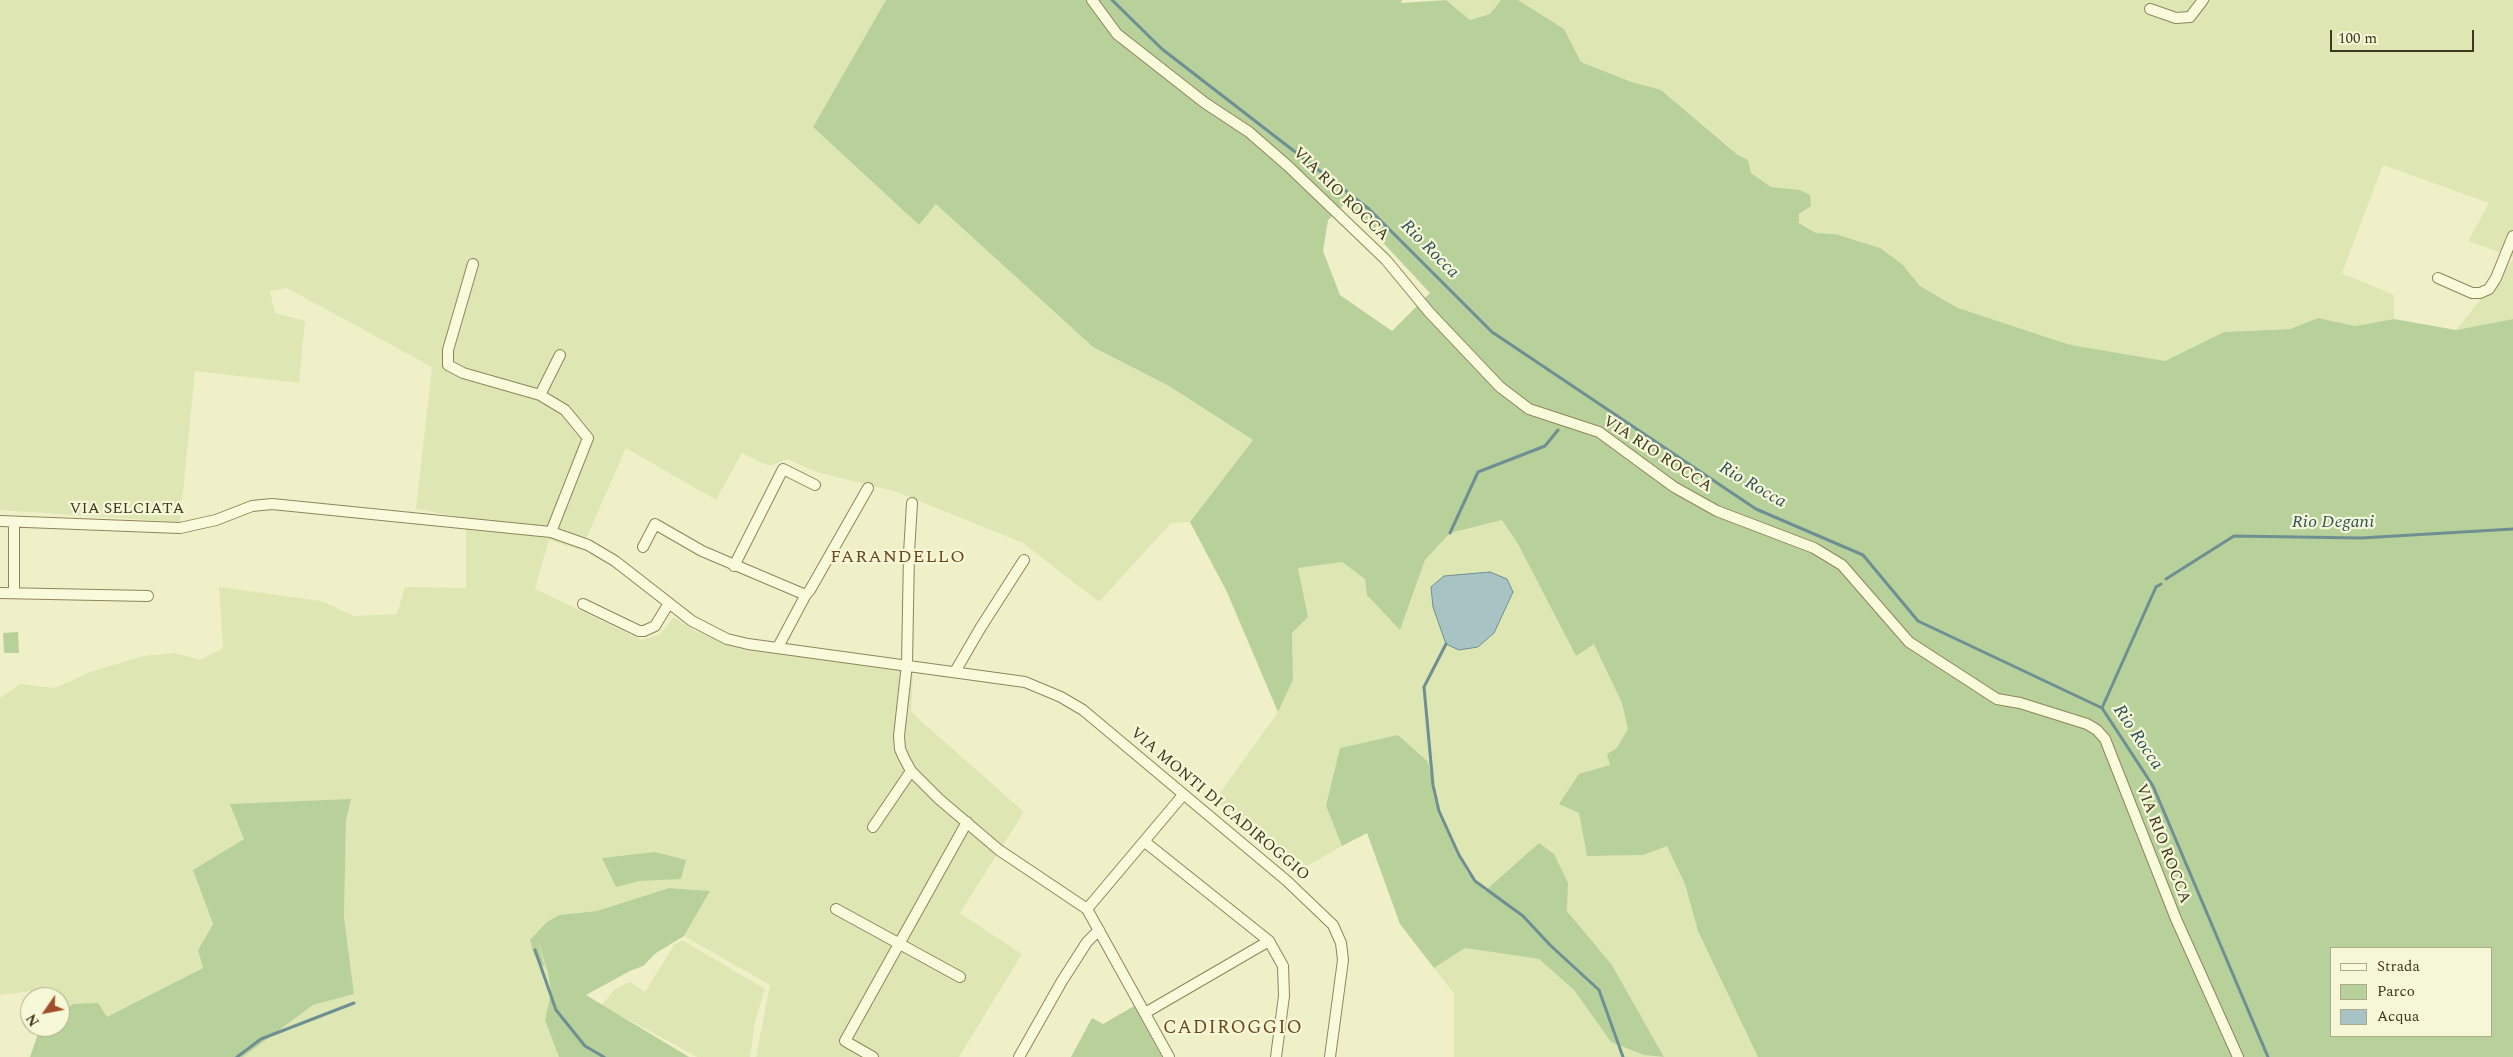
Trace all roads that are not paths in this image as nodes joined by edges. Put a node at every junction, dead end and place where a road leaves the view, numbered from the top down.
1 (1092, 0) edge
2 (2203, 0) edge
3 (2150, 9) dead end
4 (2513, 236) edge
5 (473, 264) dead end
6 (2438, 278) dead end
7 (560, 355) dead end
8 (540, 395) junction
9 (815, 485) dead end
10 (868, 488) dead end
11 (912, 503) dead end
12 (430, 520) joint
13 (0, 521) edge
14 (14, 522) junction
15 (551, 532) junction
16 (643, 546) dead end
17 (1024, 560) dead end
18 (734, 566) junction
19 (0, 593) edge
20 (14, 593) junction
21 (148, 596) dead end
22 (804, 596) junction
23 (669, 603) junction
24 (583, 604) dead end
25 (778, 647) junction
26 (906, 664) junction
27 (956, 670) junction
28 (911, 771) junction
29 (1183, 795) junction
30 (967, 822) junction
31 (873, 828) dead end
32 (1145, 842) junction
33 (836, 909) dead end
34 (1087, 909) junction
35 (1099, 930) junction
36 (1269, 941) junction
37 (899, 945) junction
38 (960, 977) dead end
39 (1145, 1013) junction
40 (873, 1057) edge
41 (1019, 1057) edge
42 (1169, 1057) edge
43 (1276, 1057) edge
44 (1330, 1057) edge
45 (2238, 1057) edge

1 - 45 street, VIA RIO ROCCA
2 - 3 street
4 - 6 street
5 - 8 street
7 - 8 street
8 - 15 street
9 - 18 street
10 - 22 street
11 - 26 street
12 - 14 street, VIA SELCIATA
12 - 15 street, VIA MONTI DI CADIROGGIO
13 - 14 street, VIA SELCIATA
14 - 20 street
15 - 23 street, VIA MONTI DI CADIROGGIO
16 - 18 street
17 - 27 street
18 - 22 street
19 - 20 street
20 - 21 street
22 - 25 street
23 - 24 street
23 - 25 street, VIA MONTI DI CADIROGGIO
25 - 26 street, VIA MONTI DI CADIROGGIO
26 - 27 street, VIA MONTI DI CADIROGGIO
26 - 28 street
27 - 29 street, VIA MONTI DI CADIROGGIO
28 - 30 street
28 - 31 street
29 - 32 street
29 - 44 street, VIA MONTI DI CADIROGGIO
30 - 34 street
30 - 37 street
32 - 34 street
32 - 36 street
33 - 37 street
34 - 35 street
35 - 39 street
35 - 41 street
36 - 39 street
36 - 43 street
37 - 38 street
37 - 40 street
39 - 42 street

